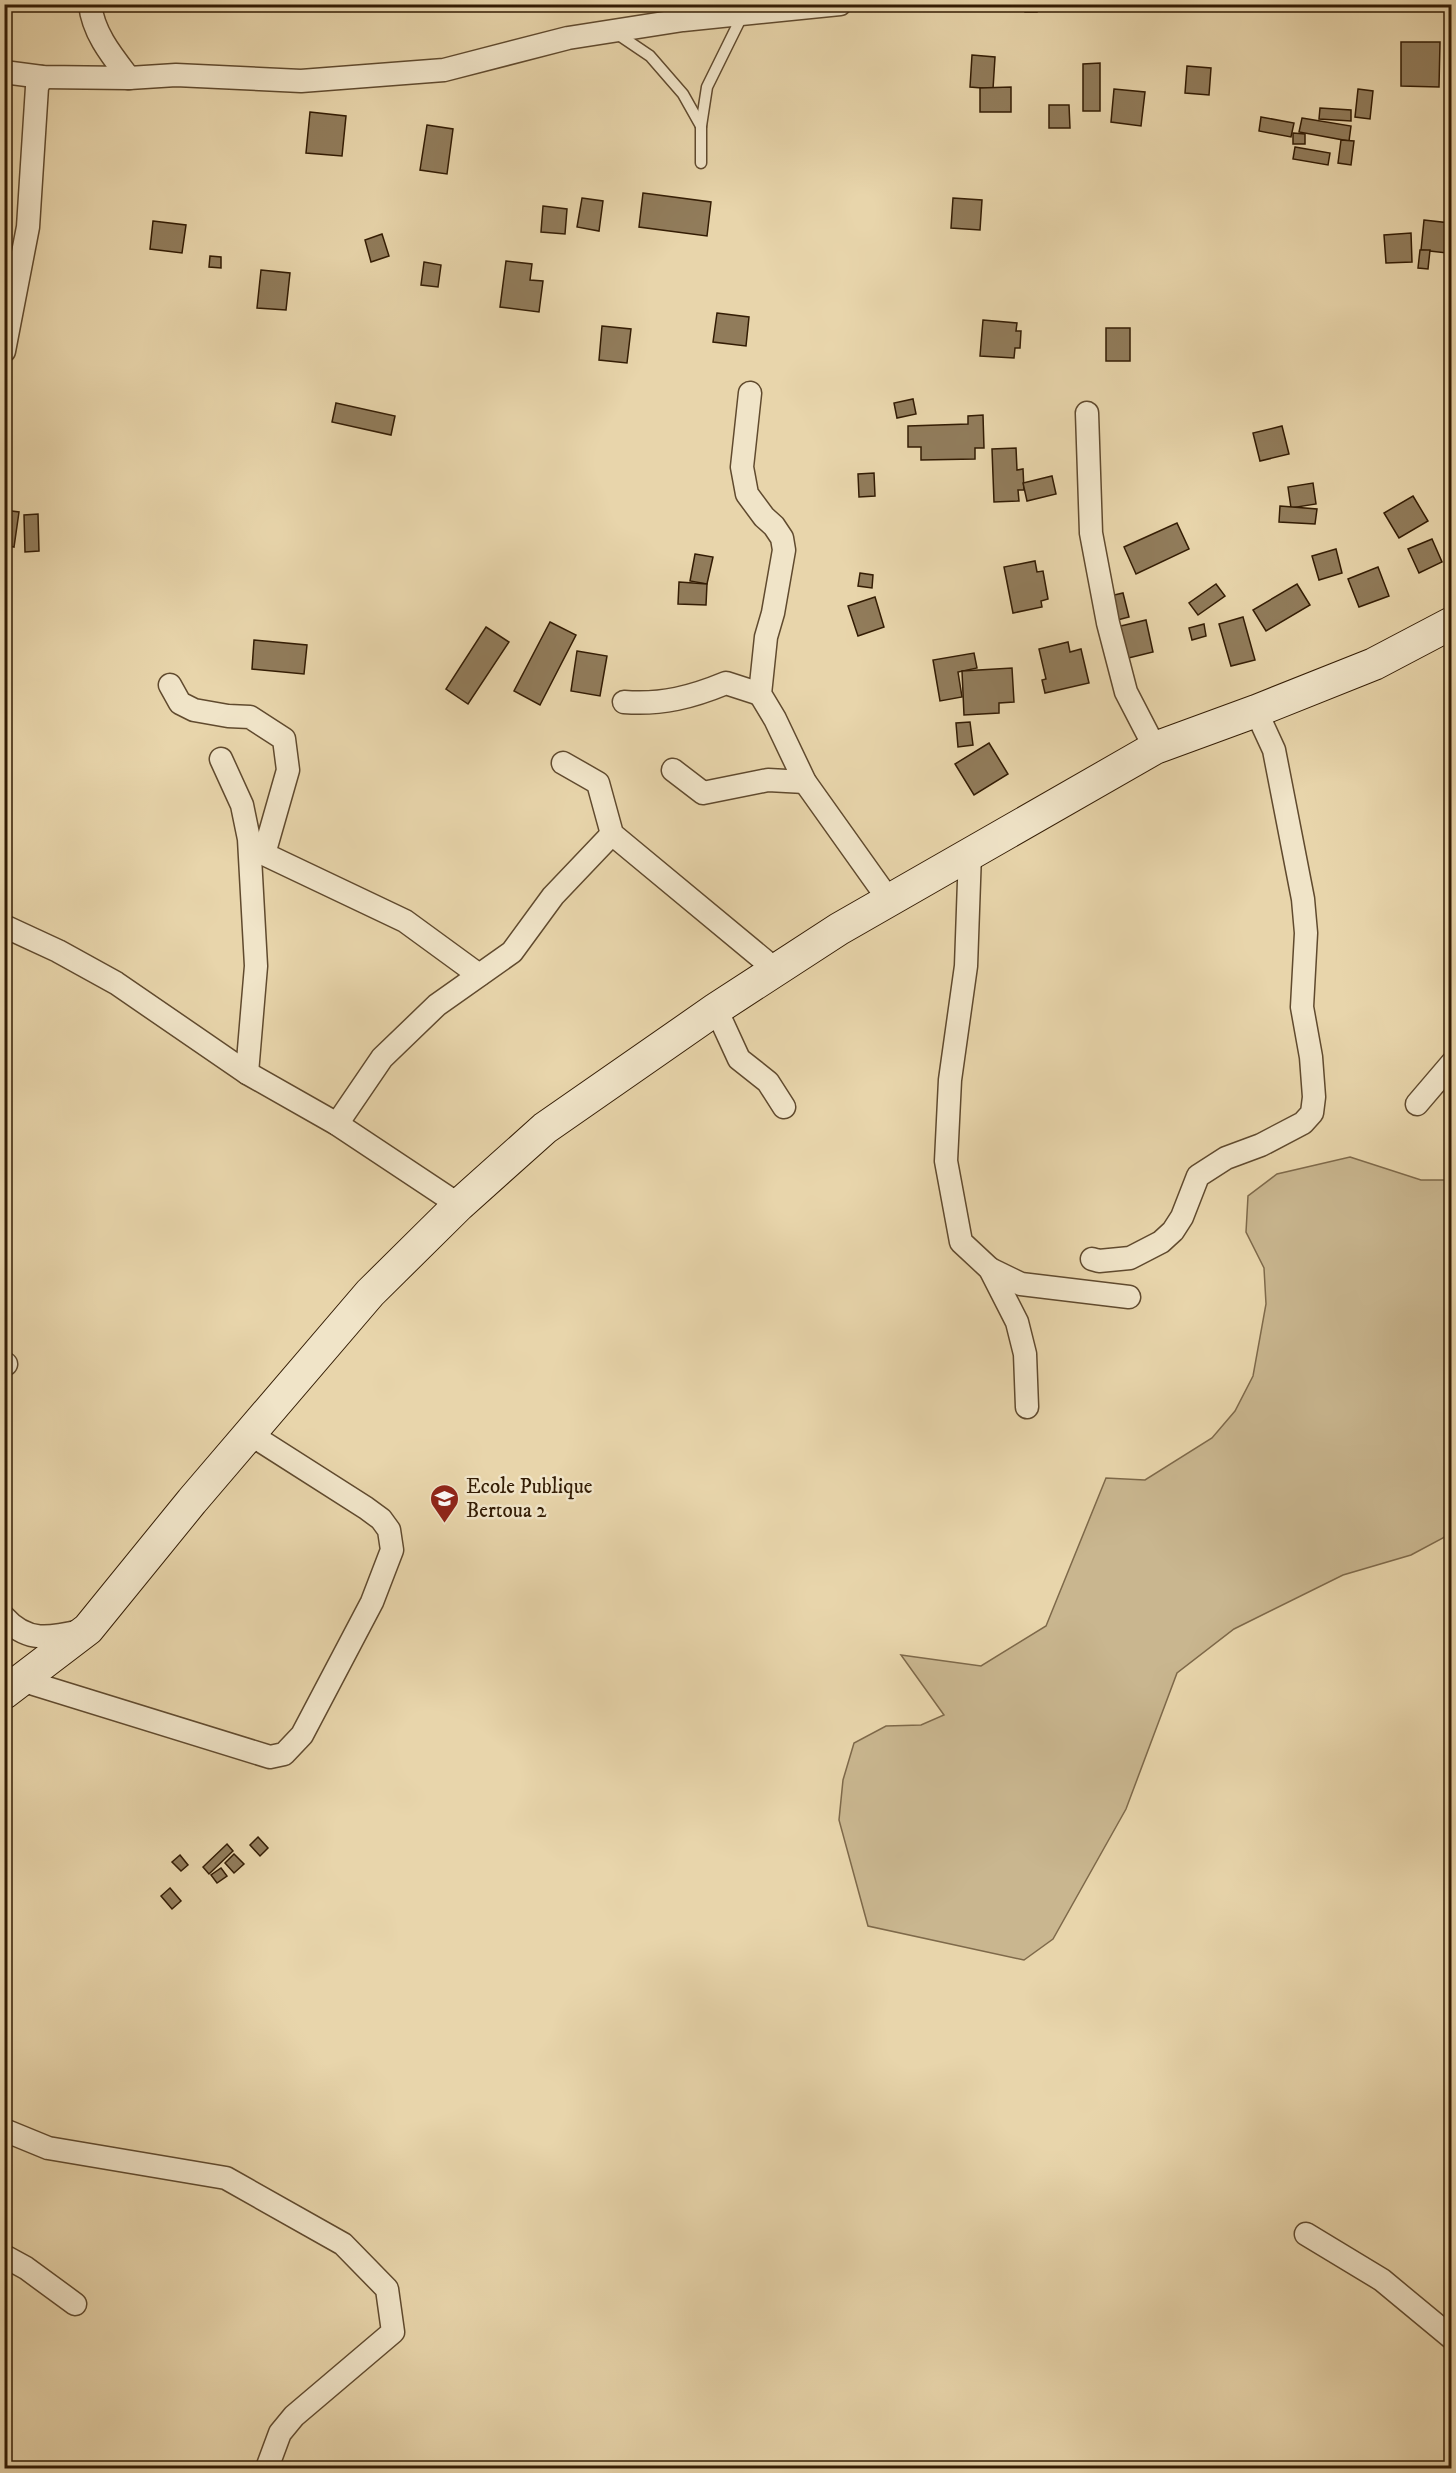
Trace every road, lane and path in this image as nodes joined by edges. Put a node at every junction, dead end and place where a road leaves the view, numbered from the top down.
1 (90, 4) edge
2 (840, 4) edge
3 (743, 14) junction
4 (615, 32) junction
5 (4, 72) edge
6 (42, 77) junction
7 (129, 78) junction
8 (701, 126) junction
9 (701, 163) dead end
10 (4, 351) edge
11 (750, 393) dead end
12 (1087, 413) dead end
13 (1452, 623) edge
14 (170, 685) dead end
15 (760, 694) junction
16 (624, 702) dead end
17 (1256, 711) junction
18 (1155, 748) junction
19 (221, 759) dead end
20 (563, 763) dead end
21 (673, 770) dead end
22 (805, 782) junction
23 (612, 834) junction
24 (970, 853) junction
25 (889, 900) junction
26 (4, 926) edge
27 (776, 970) junction
28 (479, 975) junction
29 (716, 1009) junction
30 (1452, 1064) edge
31 (247, 1073) junction
32 (1417, 1104) dead end
33 (784, 1107) dead end
34 (337, 1124) junction
35 (459, 1205) junction
36 (1092, 1259) dead end
37 (990, 1269) junction
38 (1129, 1297) dead end
39 (1027, 1407) dead end
40 (250, 1434) junction
41 (4, 1617) edge
42 (88, 1629) junction
43 (13, 1686) edge
44 (4, 2130) edge
45 (1306, 2234) dead end
46 (4, 2256) edge
47 (75, 2304) dead end
48 (1452, 2338) edge
49 (267, 2469) edge

1 - 7 street
2 - 3 street
3 - 4 street
3 - 8 lane
4 - 7 street
4 - 8 lane
5 - 6 street
6 - 7 street
6 - 10 street
8 - 9 lane
11 - 15 street
12 - 18 street
13 - 17 street
14 - 28 street
15 - 16 street
15 - 22 street
17 - 18 street
17 - 36 street
18 - 24 street
19 - 31 street
20 - 23 street
21 - 22 street
22 - 25 street
23 - 27 street
23 - 28 street
24 - 25 street
24 - 37 street
25 - 27 street
26 - 31 street
27 - 29 street
28 - 34 street
29 - 33 street
29 - 35 street
30 - 32 street
31 - 34 street
34 - 35 street
35 - 40 street
37 - 38 street
37 - 39 street
40 - 42 street
40 - 43 street
41 - 42 street
42 - 43 street
44 - 49 street
45 - 48 street
46 - 47 street

